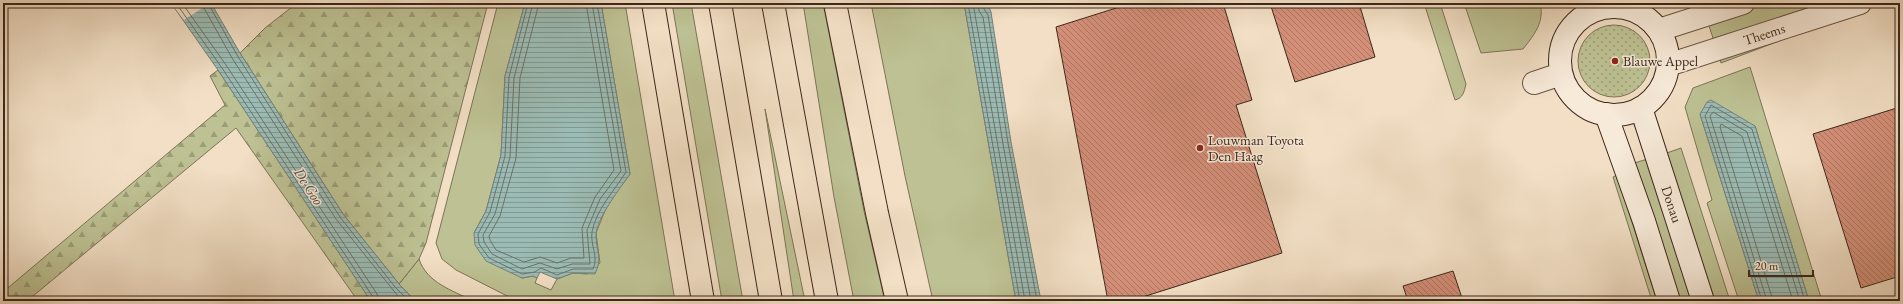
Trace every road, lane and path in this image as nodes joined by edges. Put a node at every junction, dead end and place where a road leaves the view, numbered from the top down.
1 (653, 3) edge
2 (720, 3) edge
3 (773, 3) edge
4 (835, 3) edge
5 (1743, 3) edge
6 (1860, 3) edge
7 (1611, 5) edge
8 (1574, 12) edge
9 (1659, 30) junction
10 (1668, 65) junction
11 (1562, 74) junction
12 (1534, 84) dead end
13 (1641, 108) junction
14 (1606, 114) junction
15 (703, 301) edge
16 (771, 301) edge
17 (827, 301) edge
18 (897, 301) edge
19 (1669, 301) edge
20 (1703, 301) edge

1 - 15 highway
2 - 16 highway
3 - 17 highway
4 - 18 highway
5 - 9 main road
6 - 10 main road, Theems
7 - 8 main road
7 - 9 main road
8 - 11 main road
9 - 10 main road
10 - 13 main road
11 - 12 main road
11 - 14 main road
13 - 14 main road
13 - 20 main road, Donau
14 - 19 main road

